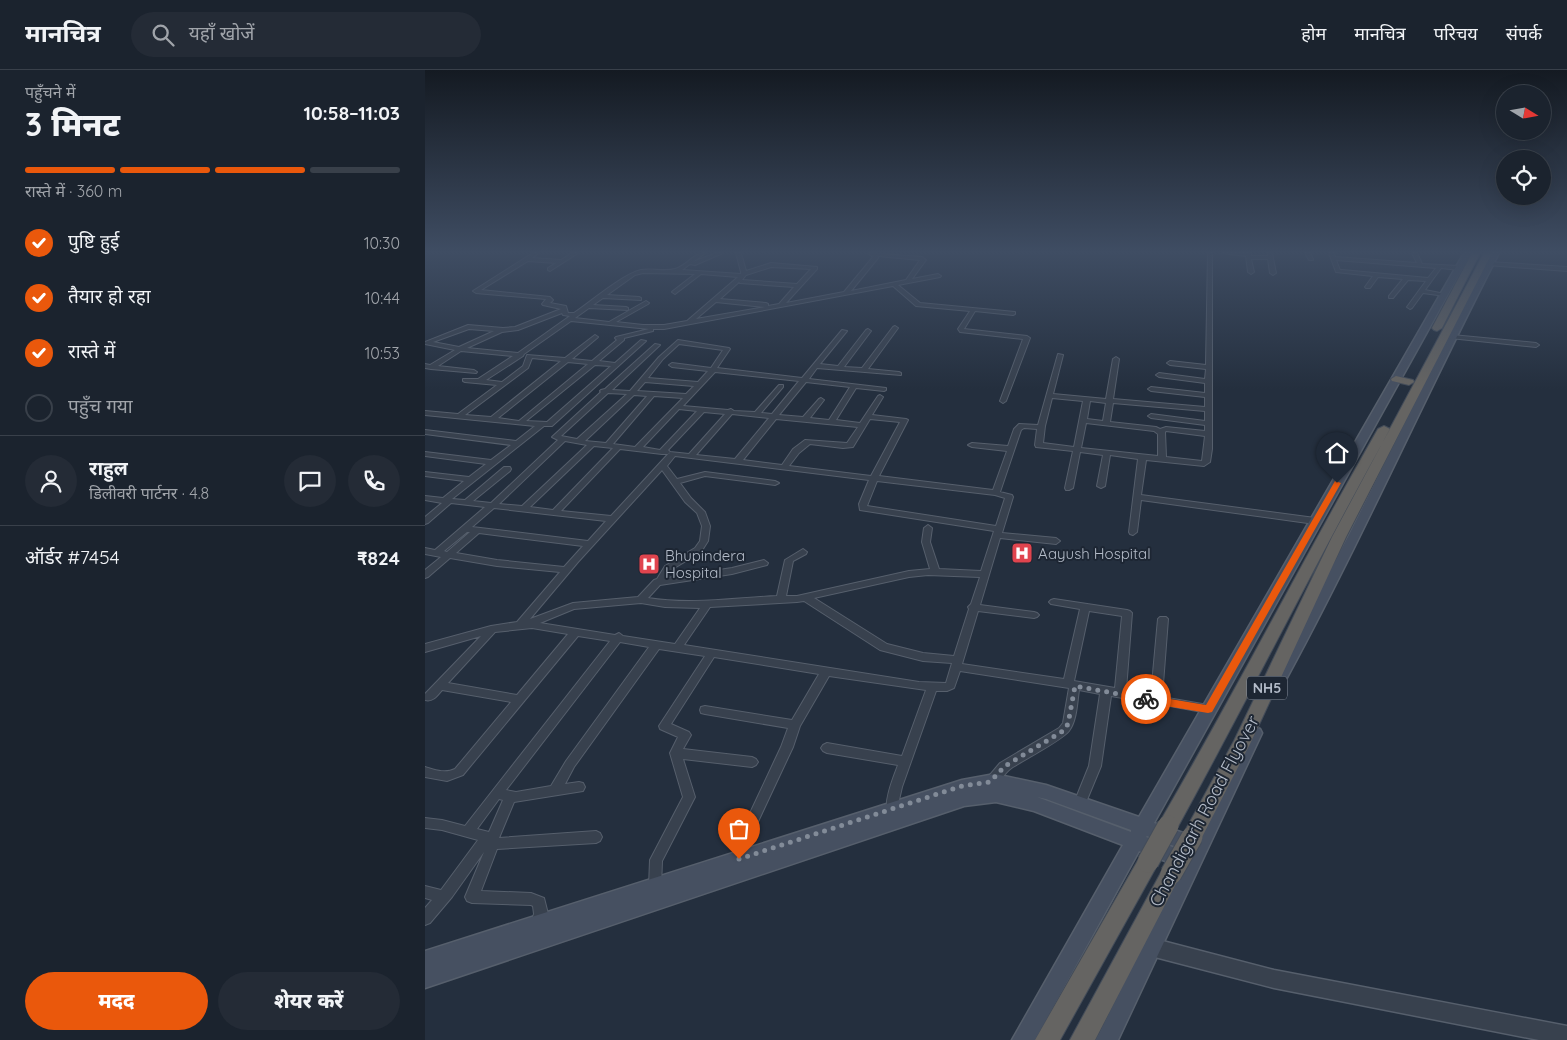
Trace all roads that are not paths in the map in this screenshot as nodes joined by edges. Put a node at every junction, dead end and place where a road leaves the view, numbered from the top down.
1 (548, 298) edge
2 (598, 298) edge
3 (630, 298) edge
4 (786, 298) edge
5 (818, 298) edge
6 (910, 298) edge
7 (1210, 298) edge
8 (1417, 298) edge
9 (1432, 298) edge
10 (1446, 298) edge
11 (1448, 298) edge
12 (639, 299) dead end
13 (1466, 299) joint
14 (716, 300) joint
15 (646, 303) dead end
16 (586, 306) junction
17 (778, 306) junction
18 (1443, 306) junction
19 (1410, 307) dead end
20 (626, 309) dead end
21 (564, 310) junction
22 (973, 310) junction
23 (1013, 314) dead end
24 (571, 317) junction
25 (611, 323) junction
26 (689, 323) junction
27 (666, 326) junction
28 (895, 328) dead end
29 (503, 330) junction
30 (868, 330) dead end
31 (844, 331) dead end
32 (595, 337) dead end
33 (1452, 338) junction
34 (612, 339) dead end
35 (622, 339) dead end
36 (643, 341) dead end
37 (426, 343) edge
38 (657, 345) dead end
39 (1536, 345) dead end
40 (460, 349) junction
41 (519, 355) junction
42 (1060, 355) dead end
43 (529, 356) junction
44 (1116, 359) dead end
45 (564, 360) junction
46 (593, 363) junction
47 (1169, 363) dead end
48 (617, 365) junction
49 (672, 365) dead end
50 (816, 366) junction
51 (428, 367) edge
52 (1209, 367) junction
53 (840, 368) junction
54 (1430, 368) junction
55 (713, 370) junction
56 (864, 370) junction
57 (474, 372) dead end
58 (899, 374) dead end
59 (1159, 375) dead end
60 (465, 380) dead end
61 (643, 380) junction
62 (802, 380) junction
63 (480, 381) junction
64 (1209, 381) junction
65 (1404, 383) junction
66 (504, 384) junction
67 (700, 384) junction
68 (781, 386) dead end
69 (854, 386) junction
70 (1151, 388) dead end
71 (884, 389) dead end
72 (588, 390) junction
73 (607, 391) junction
74 (632, 393) junction
75 (652, 394) junction
76 (1208, 395) junction
77 (688, 396) junction
78 (1049, 396) junction
79 (880, 397) dead end
80 (821, 400) dead end
81 (1087, 400) junction
82 (1003, 401) dead end
83 (1110, 402) junction
84 (676, 407) junction
85 (703, 409) junction
86 (1207, 410) junction
87 (731, 412) junction
88 (425, 413) edge
89 (757, 414) junction
90 (459, 416) junction
91 (773, 416) junction
92 (1151, 416) dead end
93 (867, 418) junction
94 (491, 420) junction
95 (804, 420) junction
96 (1083, 421) junction
97 (831, 422) junction
98 (520, 423) junction
99 (1107, 423) junction
100 (1207, 423) junction
101 (542, 424) junction
102 (863, 425) junction
103 (1041, 427) junction
104 (1160, 431) junction
105 (425, 432) edge
106 (1207, 434) junction
107 (563, 440) junction
108 (579, 442) junction
109 (517, 443) junction
110 (592, 444) junction
111 (972, 445) dead end
112 (607, 446) junction
113 (618, 447) junction
114 (637, 449) junction
115 (1012, 449) junction
116 (1076, 450) junction
117 (662, 452) junction
118 (1107, 453) junction
119 (425, 454) edge
120 (673, 454) junction
121 (691, 456) junction
122 (1142, 458) junction
123 (1162, 460) junction
124 (737, 462) junction
125 (493, 463) junction
126 (663, 466) junction
127 (783, 468) junction
128 (507, 469) dead end
129 (425, 474) edge
130 (874, 478) junction
131 (471, 480) junction
132 (675, 482) junction
133 (775, 483) dead end
134 (1101, 486) dead end
135 (1069, 488) dead end
136 (996, 493) junction
137 (425, 498) edge
138 (1137, 498) junction
139 (447, 501) junction
140 (466, 502) junction
141 (493, 505) junction
142 (525, 508) junction
143 (555, 512) junction
144 (613, 519) junction
145 (425, 521) edge
146 (1315, 521) junction
147 (928, 528) dead end
148 (465, 529) junction
149 (477, 531) junction
150 (998, 532) junction
151 (1133, 532) dead end
152 (1056, 541) dead end
153 (591, 544) junction
154 (425, 551) edge
155 (803, 552) dead end
156 (437, 553) junction
157 (449, 554) junction
158 (764, 563) dead end
159 (566, 570) junction
160 (935, 572) junction
161 (985, 574) junction
162 (425, 575) edge
163 (661, 580) junction
164 (807, 598) junction
165 (641, 600) junction
166 (781, 600) junction
167 (1054, 602) dead end
168 (707, 604) junction
169 (973, 607) junction
170 (1085, 607) junction
171 (1034, 615) dead end
172 (1163, 619) dead end
173 (524, 624) junction
174 (493, 630) junction
175 (576, 631) junction
176 (619, 637) junction
177 (657, 644) junction
178 (678, 647) junction
179 (425, 648) edge
180 (711, 654) junction
181 (957, 663) junction
182 (826, 671) junction
183 (1072, 685) junction
184 (439, 686) junction
185 (932, 687) junction
186 (1106, 692) junction
187 (1120, 694) junction
188 (429, 697) dead end
189 (519, 699) junction
190 (1156, 701) junction
191 (705, 710) dead end
192 (1208, 710) junction
193 (795, 725) junction
194 (827, 748) dead end
195 (676, 753) junction
196 (905, 761) junction
197 (752, 762) dead end
198 (425, 772) edge
199 (990, 782) junction
200 (579, 787) dead end
201 (555, 791) junction
202 (497, 794) junction
203 (510, 797) junction
204 (1080, 803) junction
205 (892, 809) junction
206 (425, 822) edge
207 (467, 832) junction
208 (1140, 833) junction
209 (596, 837) dead end
210 (491, 840) junction
211 (1196, 855) junction
212 (739, 859) junction
213 (655, 887) junction
214 (425, 892) edge
215 (443, 898) junction
216 (425, 918) edge
217 (537, 925) junction
218 (1151, 947) junction
219 (425, 961) edge
220 (425, 978) edge
221 (1567, 1036) edge
222 (1023, 1040) edge
223 (1047, 1040) edge
224 (1082, 1040) edge
225 (1107, 1040) edge

1 - 21 street
2 - 16 street
3 - 12 street
4 - 17 street
5 - 17 street
6 - 22 street
7 - 52 street
8 - 19 street
9 - 18 street
10 - 18 main road
11 - 18 highway
13 - 33 main road
13 - 54 highway, NH5
14 - 17 street
14 - 26 street
15 - 25 street
16 - 20 street
16 - 24 street
17 - 26 street
18 - 65 main road
21 - 24 street
21 - 29 street
22 - 23 street
22 - 82 street
24 - 25 street
24 - 41 street
25 - 27 street
26 - 27 street
27 - 34 street
28 - 56 street
29 - 37 street
29 - 40 street
30 - 53 street
31 - 50 street
32 - 45 street
33 - 39 street
33 - 54 main road
35 - 46 street
36 - 48 street
37 - 40 street
38 - 73 street
40 - 41 street
40 - 51 street
41 - 43 street
41 - 63 street
42 - 78 street
43 - 45 street
43 - 66 street
44 - 83 street
45 - 46 street
45 - 94 street
46 - 48 street
46 - 98 street
47 - 52 street
48 - 72 street
49 - 55 street
50 - 53 street
50 - 62 street
51 - 57 street
52 - 64 street
53 - 56 street
54 - 211 main road
54 - 224 highway, Chandigarh Road Flyover / NH5, bridge
55 - 61 street
55 - 62 street
55 - 67 street
56 - 58 street
59 - 64 street
60 - 63 street
61 - 67 street
61 - 74 street
62 - 69 street
62 - 91 street
63 - 66 street
64 - 76 street
65 - 146 main road
65 - 223 highway, Chandigarh Road Flyover / NH5, bridge
66 - 90 street
67 - 77 street
68 - 89 street
69 - 71 street
69 - 97 street
70 - 76 street
72 - 73 street
72 - 101 street
73 - 74 street
73 - 107 street
74 - 75 street
74 - 108 street
75 - 77 street
75 - 112 street
76 - 86 street
77 - 84 street
78 - 81 street
78 - 103 street
79 - 93 street
80 - 95 street
81 - 83 street
81 - 96 street
83 - 86 street
83 - 99 street
84 - 85 street
84 - 114 street
85 - 87 street
85 - 117 street
86 - 100 street
87 - 89 street
87 - 121 street
88 - 90 street
89 - 91 street
90 - 94 street
91 - 95 street
91 - 124 street
92 - 100 street
93 - 102 street
93 - 130 street
94 - 98 street
95 - 97 street
96 - 99 street
96 - 116 street
97 - 102 street
98 - 101 street
99 - 104 street
100 - 106 street
101 - 109 street
102 - 127 street
103 - 115 street
103 - 116 street
104 - 106 street
104 - 123 street
105 - 109 street
106 - 123 street
107 - 108 street
107 - 141 street
108 - 110 street
109 - 125 street
110 - 112 street
110 - 142 street
111 - 115 street
112 - 113 street
113 - 114 street
113 - 143 street
114 - 117 street
115 - 136 street
116 - 118 street
116 - 135 street
117 - 120 street
118 - 122 street
118 - 134 street
119 - 125 street
120 - 121 street
120 - 126 street
121 - 124 street
122 - 123 street
122 - 138 street
124 - 127 street
125 - 131 street
126 - 132 street
126 - 144 street
127 - 130 street
128 - 140 street
129 - 131 street
130 - 136 street
130 - 150 street
131 - 139 street
132 - 133 street
132 - 163 street
136 - 150 street
137 - 139 street
138 - 146 street
138 - 151 street
139 - 140 street
139 - 145 street
140 - 141 street
141 - 142 street
141 - 148 street
142 - 143 street
143 - 144 street
144 - 153 street
146 - 192 main road
147 - 160 street
148 - 149 street
148 - 156 street
149 - 153 street
149 - 157 street
150 - 152 street
150 - 161 street
153 - 159 street
154 - 156 street
155 - 166 street
156 - 157 street
157 - 159 street
157 - 162 street
158 - 163 street
159 - 173 street
160 - 161 street
160 - 164 street
161 - 169 street
163 - 165 street
164 - 166 street
164 - 181 street
165 - 168 street
165 - 173 street
166 - 168 street
167 - 170 street
168 - 178 street
169 - 171 street
169 - 181 street
170 - 183 street
170 - 187 street
172 - 190 street
173 - 174 street
173 - 175 street
174 - 179 street
174 - 184 street
175 - 176 street
175 - 189 street
176 - 177 street
176 - 202 street
177 - 178 street
177 - 201 street
178 - 180 street
180 - 182 street
180 - 195 street
181 - 183 street
181 - 185 street
182 - 185 street
182 - 193 street
183 - 186 street
183 - 199 street
184 - 188 street
184 - 189 street
185 - 196 street
186 - 187 street
186 - 204 street
187 - 190 street
189 - 198 street
190 - 192 street
191 - 193 street
192 - 208 main road
193 - 212 street
194 - 196 street
195 - 197 street
195 - 213 street
196 - 205 street
199 - 204 main road
199 - 205 main road
200 - 201 street
201 - 203 street
202 - 203 street
202 - 207 street
203 - 210 street
204 - 208 main road
205 - 212 main road
206 - 207 street
207 - 210 street
208 - 211 main road
208 - 220 main road
208 - 222 main road
209 - 210 street
210 - 215 street
210 - 217 street
211 - 218 main road
212 - 213 main road
213 - 217 main road
214 - 215 street
215 - 216 street
217 - 219 main road
218 - 221 street
218 - 225 main road

